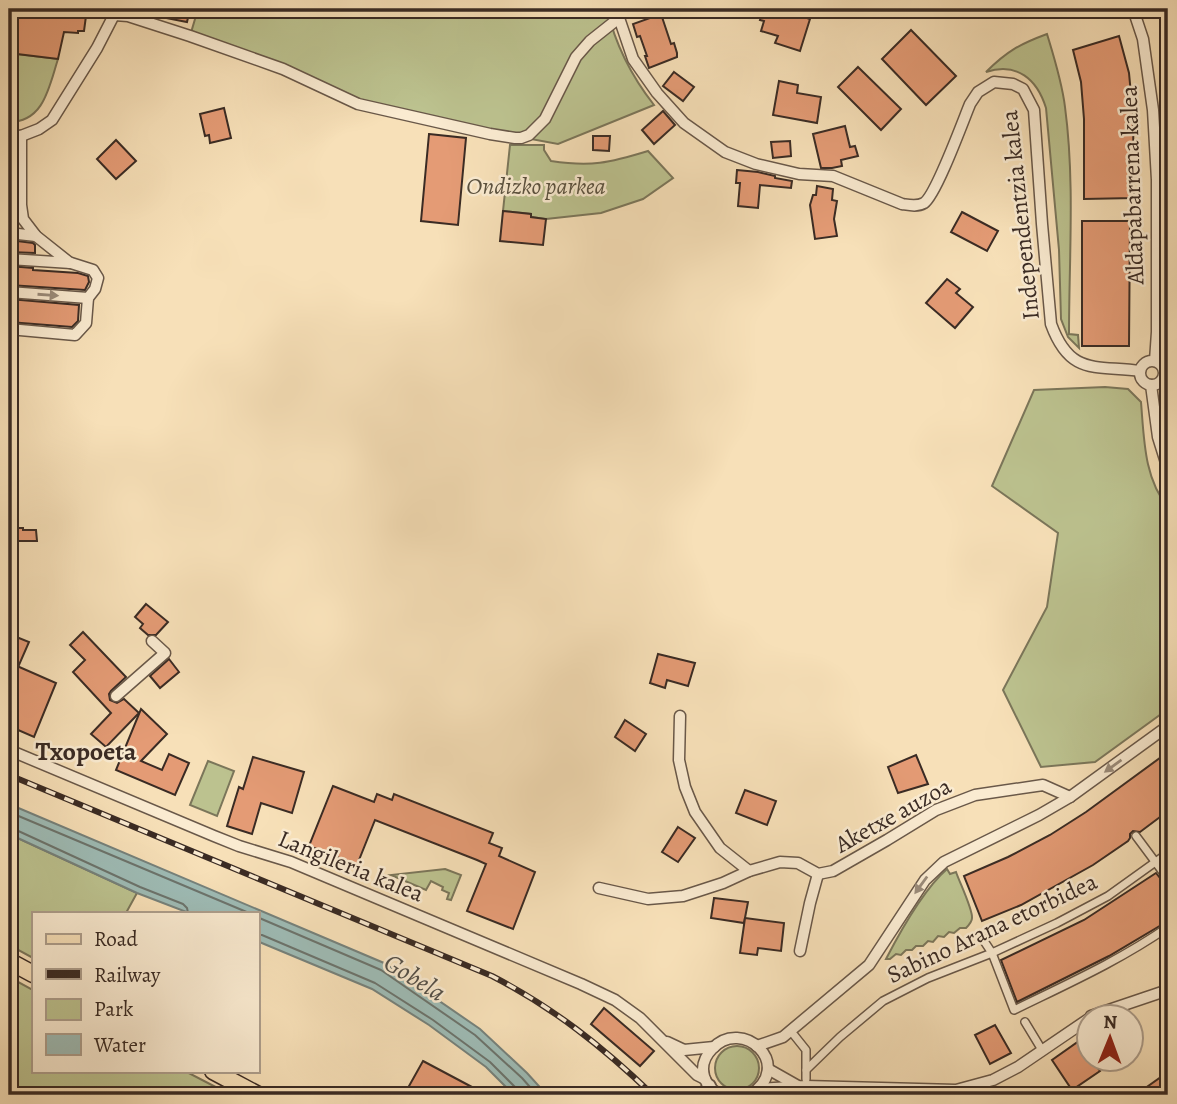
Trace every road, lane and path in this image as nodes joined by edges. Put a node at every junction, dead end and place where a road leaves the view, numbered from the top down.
1 (99, 9) edge
2 (1133, 9) edge
3 (618, 13) edge
4 (114, 15) junction
5 (9, 135) edge
6 (21, 136) junction
7 (1155, 151) junction
8 (1168, 151) edge
9 (9, 166) edge
10 (20, 167) junction
11 (9, 204) edge
12 (21, 205) junction
13 (9, 233) edge
14 (36, 236) junction
15 (9, 259) edge
16 (71, 264) junction
17 (9, 292) edge
18 (88, 298) junction
19 (9, 329) edge
20 (1155, 361) junction
21 (1140, 371) junction
22 (1151, 385) junction
23 (1168, 469) edge
24 (152, 640) dead end
25 (116, 696) dead end
26 (680, 716) dead end
27 (1168, 726) edge
28 (9, 750) edge
29 (1070, 797) junction
30 (1136, 836) dead end
31 (1168, 853) edge
32 (1156, 862) junction
33 (749, 871) junction
34 (818, 874) junction
35 (1168, 878) edge
36 (598, 887) dead end
37 (1168, 928) edge
38 (980, 934) dead end
39 (800, 951) dead end
40 (992, 953) junction
41 (9, 961) edge
42 (32, 973) edge
43 (1168, 990) edge
44 (1133, 1002) edge
45 (1025, 1022) dead end
46 (1076, 1027) edge
47 (794, 1035) dead end
48 (665, 1041) junction
49 (757, 1046) junction
50 (714, 1047) junction
51 (1042, 1050) junction
52 (768, 1069) junction
53 (215, 1072) edge
54 (804, 1079) junction
55 (706, 1087) edge
56 (754, 1092) edge
57 (258, 1095) edge
58 (720, 1095) edge

1 - 4 street
2 - 7 street, Aldapabarrena kalea
3 - 4 street, Independentzia kalea
3 - 21 street, Independentzia kalea
4 - 6 street
5 - 6 street
6 - 10 street
7 - 8 street
7 - 20 street, Aldapabarrena kalea
9 - 10 street
10 - 12 street
11 - 12 street
12 - 14 street
13 - 14 street
14 - 16 street
15 - 16 street
16 - 18 street
17 -> 18 street
18 - 19 street
20 - 21 street
20 - 22 street
21 - 22 street
22 - 23 street
24 - 25 street
26 - 33 street
27 -> 29 street
28 - 48 street, Langileria kalea
29 - 34 street, Aketxe auzoa
29 -> 49 street
30 - 32 street
31 - 32 street, Sabino Arana etorbidea
32 - 35 street
32 - 40 street, Sabino Arana etorbidea
33 - 34 street, Aketxe auzoa
33 - 36 street, Aketxe auzoa
34 - 39 street, Aketxe auzoa
37 - 40 street
38 - 40 street
40 - 54 street, Sabino Arana etorbidea
41 - 42 main road
43 - 44 street
45 - 51 street
46 - 51 street
47 - 54 street
48 - 50 street, Langileria kalea
48 - 55 street, Langileria kalea
49 - 50 street, Langileria kalea
49 - 52 street
50 - 55 street
51 - 54 street
52 - 54 street
52 - 56 street
53 - 57 main road
54 - 56 street
55 - 58 street, Langileria kalea

